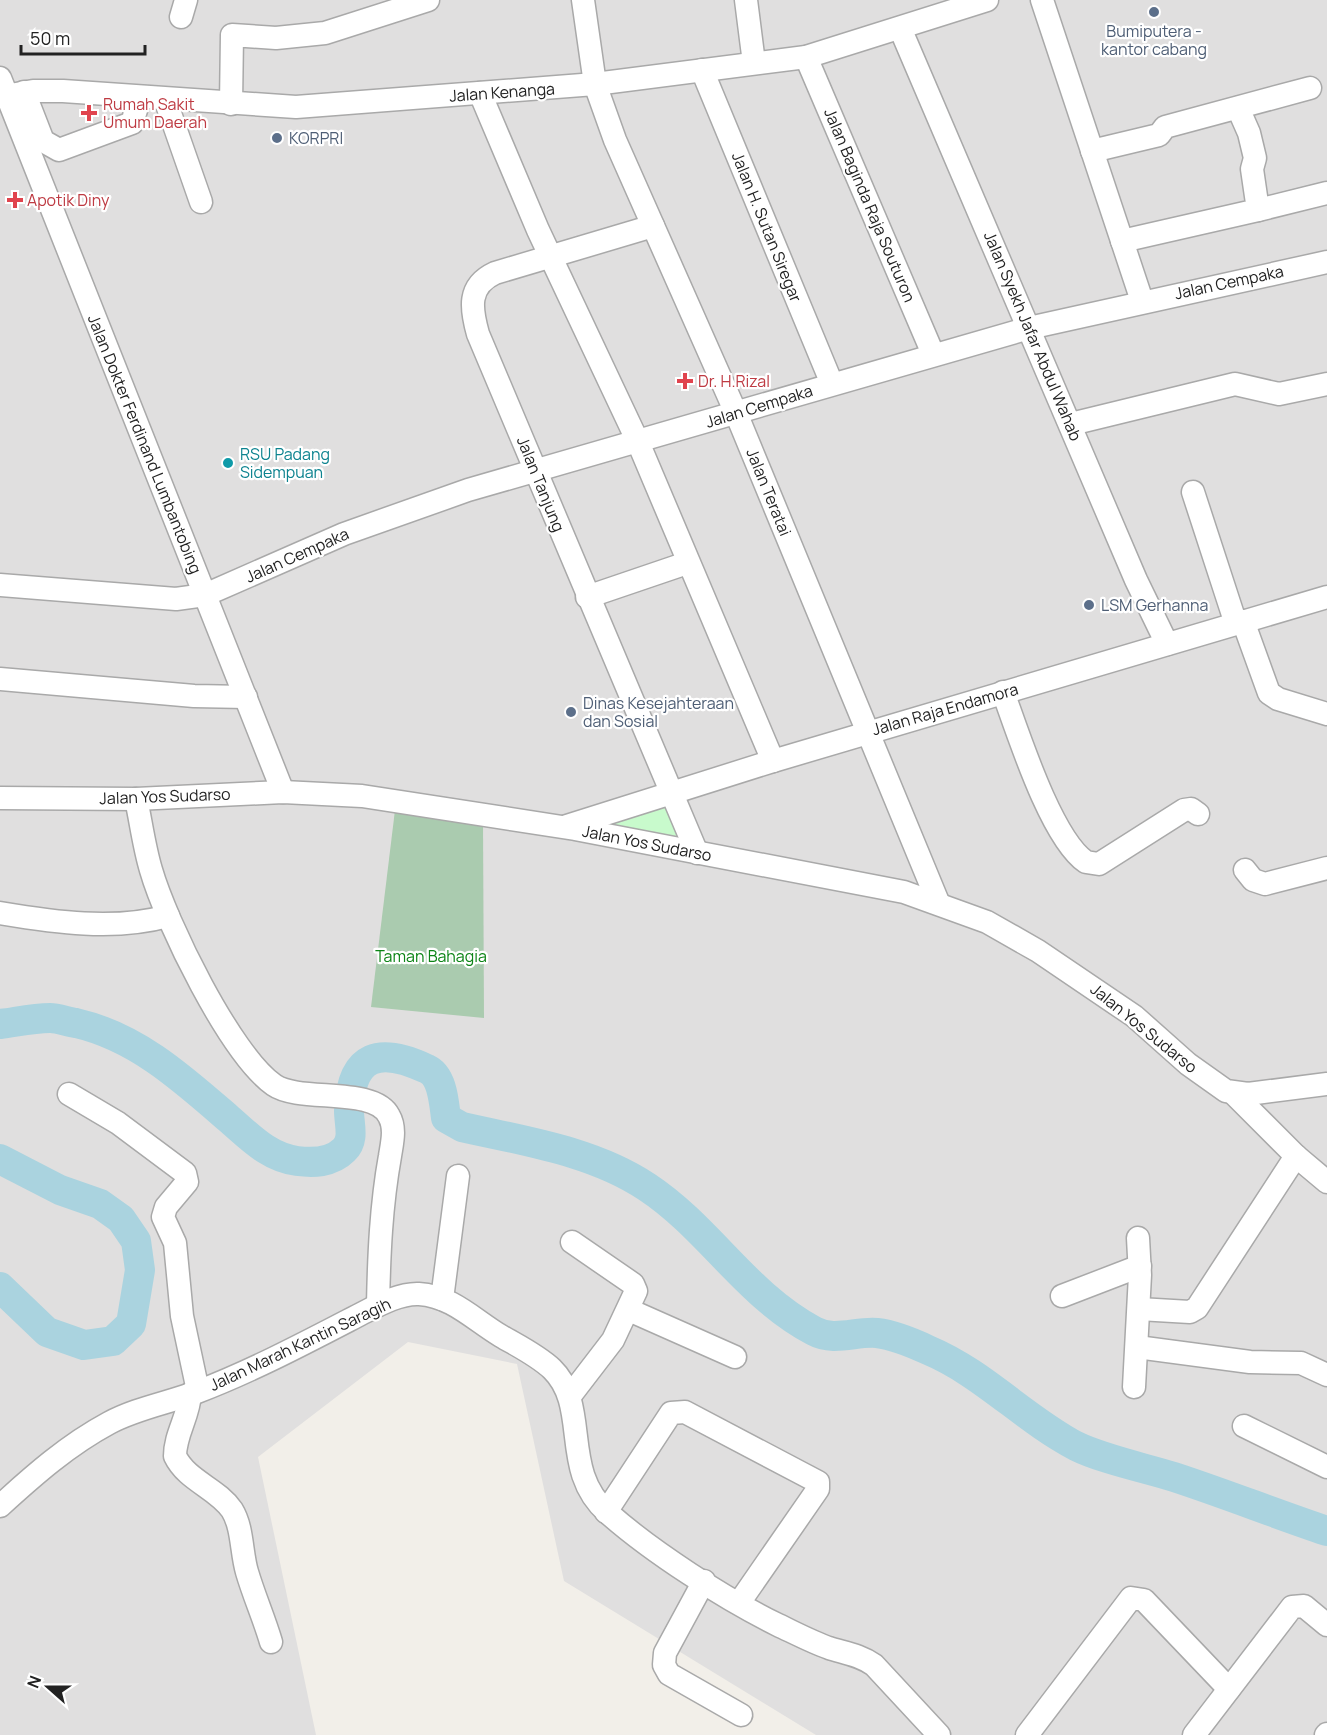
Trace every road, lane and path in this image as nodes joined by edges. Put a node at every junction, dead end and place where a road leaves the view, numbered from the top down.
1 (428, 0) edge
2 (583, 0) edge
3 (746, 0) edge
4 (987, 0) edge
5 (1042, 0) edge
6 (900, 28) junction
7 (806, 57) junction
8 (754, 63) junction
9 (702, 70) junction
10 (595, 84) junction
11 (1310, 88) dead end
12 (8, 90) edge
13 (480, 93) junction
14 (140, 97) junction
15 (165, 99) junction
16 (231, 104) junction
17 (1238, 108) junction
18 (1092, 152) junction
19 (1327, 193) edge
20 (201, 202) dead end
21 (1258, 210) junction
22 (653, 226) junction
23 (1122, 241) junction
24 (551, 256) junction
25 (1327, 262) edge
26 (1142, 301) junction
27 (1029, 328) junction
28 (933, 354) junction
29 (832, 384) junction
30 (1327, 384) edge
31 (736, 413) junction
32 (1071, 424) junction
33 (638, 442) junction
34 (536, 471) junction
35 (1193, 492) dead end
36 (687, 563) junction
37 (0, 584) edge
38 (205, 595) junction
39 (587, 597) junction
40 (1327, 597) edge
41 (1240, 622) junction
42 (1167, 644) junction
43 (0, 679) edge
44 (1003, 692) junction
45 (246, 697) junction
46 (1327, 714) edge
47 (867, 732) junction
48 (773, 760) junction
49 (283, 792) junction
50 (671, 793) junction
51 (0, 798) edge
52 (136, 799) junction
53 (1198, 814) dead end
54 (564, 827) junction
55 (697, 853) junction
56 (1327, 868) edge
57 (1245, 870) dead end
58 (938, 902) junction
59 (0, 913) edge
60 (168, 916) junction
61 (1327, 1084) edge
62 (69, 1094) dead end
63 (1234, 1094) junction
64 (1296, 1156) junction
65 (458, 1176) dead end
66 (1327, 1182) edge
67 (1138, 1238) dead end
68 (572, 1242) dead end
69 (1140, 1266) junction
70 (1062, 1296) dead end
71 (442, 1299) junction
72 (378, 1305) junction
73 (1139, 1309) junction
74 (629, 1310) junction
75 (1137, 1347) junction
76 (735, 1357) dead end
77 (1327, 1375) edge
78 (1134, 1387) dead end
79 (194, 1393) junction
80 (570, 1396) junction
81 (1244, 1426) dead end
82 (1327, 1467) edge
83 (0, 1506) edge
84 (606, 1512) junction
85 (704, 1581) junction
86 (739, 1603) junction
87 (1327, 1625) edge
88 (271, 1642) dead end
89 (1229, 1689) junction
90 (741, 1715) dead end
91 (939, 1735) edge
92 (1028, 1735) edge
93 (1194, 1735) edge

1 - 16 street
2 - 10 street, Jalan Teratai
3 - 8 street
4 - 6 street, Jalan Kenanga
5 - 18 street
6 - 7 street, Jalan Kenanga
6 - 27 street, Jalan Syekh Jafar Abdul Wahab
7 - 8 street, Jalan Kenanga
7 - 28 street, Jalan Baginda Raja Souturon
8 - 9 street, Jalan Kenanga
9 - 10 street, Jalan Kenanga
9 - 29 street, Jalan H. Sutan Siregar
10 - 13 street, Jalan Kenanga
10 - 22 street, Jalan Teratai
11 - 17 street
12 - 14 street, Jalan Kenanga
12 - 14 street
12 - 38 street, Jalan Dokter Ferdinand Lumbantobing
13 - 16 street, Jalan Kenanga
13 - 24 street
14 - 15 street, Jalan Kenanga
15 - 16 street, Jalan Kenanga
15 - 20 street
17 - 18 street
17 - 21 street
18 - 23 street
19 - 21 street
21 - 23 street
22 - 24 street, Jalan Tanjung
22 - 31 street, Jalan Teratai
23 - 26 street
24 - 33 street
24 - 34 street, Jalan Tanjung
25 - 26 street, Jalan Cempaka
26 - 27 street, Jalan Cempaka
27 - 28 street, Jalan Cempaka
27 - 32 street, Jalan Syekh Jafar Abdul Wahab
28 - 29 street, Jalan Cempaka
29 - 31 street, Jalan Cempaka
30 - 32 street
31 - 33 street, Jalan Cempaka
31 - 47 street, Jalan Teratai
32 - 42 street, Jalan Syekh Jafar Abdul Wahab
33 - 34 street, Jalan Cempaka
33 - 36 street
34 - 38 street, Jalan Cempaka
34 - 39 street, Jalan Tanjung
35 - 41 street
36 - 39 street
36 - 48 street
37 - 38 street, Jalan Cempaka
38 - 45 street, Jalan Dokter Ferdinand Lumbantobing
39 - 50 street, Jalan Tanjung
40 - 41 street, Jalan Raja Endamora
41 - 42 street, Jalan Raja Endamora
41 - 46 street
42 - 44 street, Jalan Raja Endamora
43 - 45 street
44 - 47 street, Jalan Raja Endamora
44 - 53 street
45 - 49 street, Jalan Dokter Ferdinand Lumbantobing
47 - 48 street, Jalan Raja Endamora
47 - 58 street, Jalan Teratai
48 - 50 street, Jalan Raja Endamora
49 - 52 street, Jalan Yos Sudarso
49 - 54 street, Jalan Yos Sudarso
50 - 54 street, Jalan Raja Endamora
50 - 55 street, Jalan Tanjung
51 - 52 street, Jalan Yos Sudarso
52 - 60 street
54 - 55 street, Jalan Yos Sudarso
55 - 58 street, Jalan Yos Sudarso
56 - 57 street
58 - 63 street, Jalan Yos Sudarso
59 - 60 street
60 - 72 street
61 - 63 street
62 - 79 street
63 - 64 street, Jalan Yos Sudarso
64 - 66 street, Jalan Yos Sudarso
64 - 73 street
65 - 71 street
67 - 69 street
68 - 74 street
69 - 70 street
69 - 73 street
71 - 72 street, Jalan Marah Kantin Saragih
71 - 80 street, Jalan Marah Kantin Saragih
72 - 79 street, Jalan Marah Kantin Saragih
73 - 75 street
74 - 76 street
74 - 80 street
75 - 77 street
75 - 78 street
79 - 83 street, Jalan Marah Kantin Saragih
79 - 88 street
80 - 84 street, Jalan Marah Kantin Saragih
81 - 82 street
84 - 85 street, Jalan Marah Kantin Saragih
84 - 86 street
85 - 86 street, Jalan Marah Kantin Saragih
85 - 90 street
86 - 91 street, Jalan Marah Kantin Saragih
87 - 89 street
89 - 92 street
89 - 93 street

